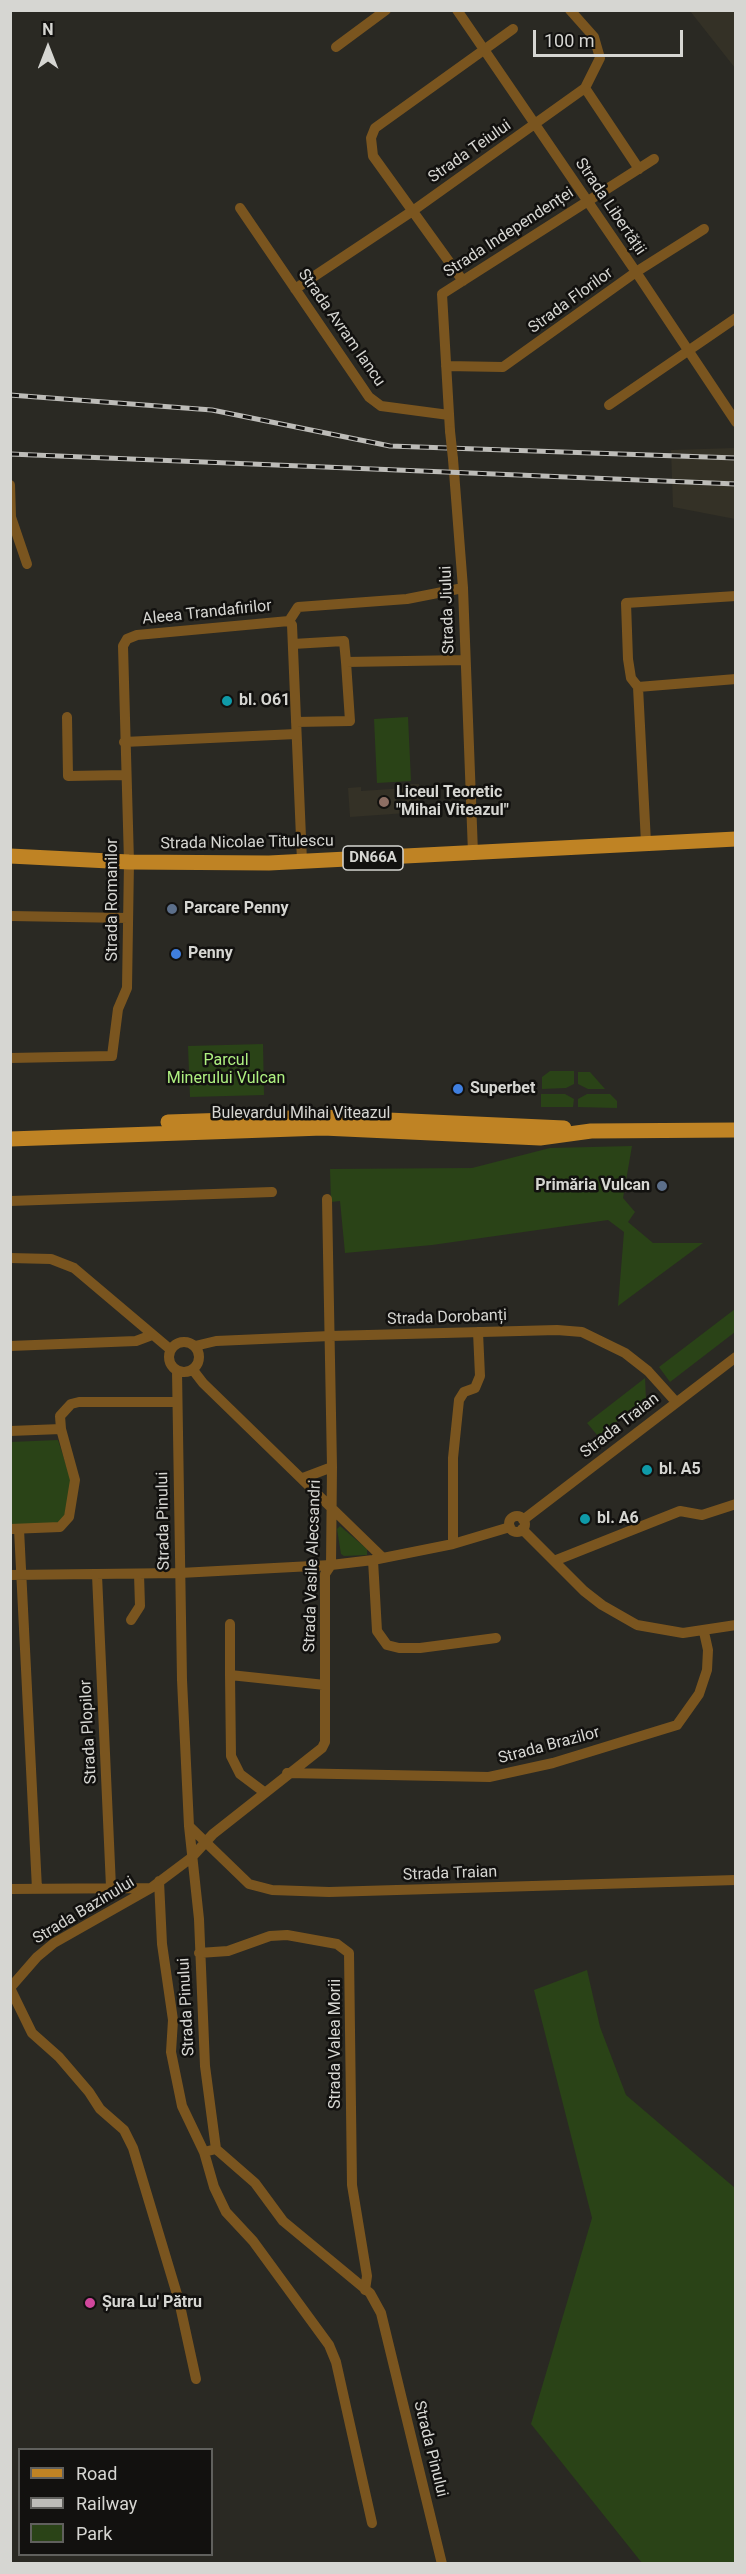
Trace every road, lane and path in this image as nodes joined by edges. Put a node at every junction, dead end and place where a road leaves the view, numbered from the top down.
1 (386, 10) edge
2 (457, 10) edge
3 (570, 10) edge
4 (513, 29) dead end
5 (336, 47) dead end
6 (483, 49) junction
7 (585, 88) junction
8 (535, 124) junction
9 (654, 159) dead end
10 (639, 169) junction
11 (588, 201) junction
12 (240, 208) dead end
13 (414, 210) junction
14 (704, 229) dead end
15 (636, 272) junction
16 (464, 281) junction
17 (295, 289) junction
18 (735, 318) edge
19 (687, 351) junction
20 (446, 366) junction
21 (609, 405) dead end
22 (449, 415) junction
23 (735, 422) edge
24 (10, 485) edge
25 (27, 564) dead end
26 (463, 588) junction
27 (735, 596) edge
28 (289, 621) junction
29 (293, 644) junction
30 (465, 660) junction
31 (346, 662) junction
32 (735, 679) edge
33 (638, 687) junction
34 (67, 717) dead end
35 (296, 722) junction
36 (296, 734) junction
37 (124, 742) junction
38 (126, 775) junction
39 (735, 839) edge
40 (646, 843) junction
41 (473, 853) junction
42 (10, 856) edge
43 (302, 861) junction
44 (129, 862) junction
45 (10, 916) edge
46 (128, 918) junction
47 (10, 1058) edge
48 (10, 1129) edge
49 (735, 1130) edge
50 (591, 1131) junction
51 (10, 1139) edge
52 (272, 1191) dead end
53 (327, 1199) dead end
54 (10, 1201) edge
55 (10, 1258) edge
56 (478, 1332) junction
57 (152, 1335) junction
58 (330, 1336) junction
59 (10, 1346) edge
60 (195, 1346) junction
61 (171, 1350) junction
62 (735, 1357) edge
63 (193, 1370) junction
64 (177, 1371) junction
65 (177, 1402) junction
66 (675, 1402) junction
67 (61, 1429) junction
68 (10, 1431) edge
69 (332, 1467) junction
70 (303, 1478) junction
71 (735, 1504) edge
72 (332, 1509) junction
73 (523, 1525) junction
74 (15, 1529) edge
75 (453, 1544) junction
76 (378, 1559) junction
77 (554, 1561) junction
78 (330, 1565) junction
79 (180, 1573) junction
80 (138, 1574) junction
81 (16, 1575) edge
82 (97, 1575) junction
83 (132, 1620) dead end
84 (230, 1624) dead end
85 (735, 1625) edge
86 (704, 1632) junction
87 (496, 1638) dead end
88 (230, 1676) junction
89 (325, 1685) junction
90 (287, 1773) junction
91 (264, 1792) junction
92 (189, 1826) junction
93 (205, 1842) junction
94 (191, 1858) junction
95 (735, 1880) edge
96 (155, 1884) junction
97 (111, 1887) junction
98 (37, 1888) junction
99 (10, 1889) edge
100 (199, 1953) junction
101 (10, 1988) edge
102 (216, 2148) junction
103 (204, 2152) junction
104 (365, 2290) junction
105 (196, 2379) dead end
106 (372, 2523) dead end
107 (442, 2564) edge

1 - 5 street
2 - 6 street, Strada Libertății
3 - 7 street, Strada Teiului
4 - 6 street
6 - 8 street, Strada Libertății
6 - 13 street
7 - 8 street, Strada Teiului
7 - 10 street
8 - 11 street, Strada Libertății
8 - 13 street, Strada Teiului
9 - 10 street, Strada Independenței
10 - 11 street, Strada Independenței
11 - 15 street, Strada Libertății
11 - 16 street, Strada Independenței
12 - 17 street, Strada Avram Iancu
13 - 16 street
13 - 17 street, Strada Teiului
14 - 15 street, Strada Florilor
15 - 19 street, Strada Libertății
15 - 20 street, Strada Florilor
16 - 20 street, Strada Independenței
17 - 22 street, Strada Avram Iancu
18 - 19 street
19 - 21 street
19 - 23 street, Strada Libertății
20 - 22 street, Strada Jiului
22 - 26 street, Strada Jiului, bridge
24 - 25 street
26 - 28 street
26 - 30 street, Strada Jiului
27 - 33 street
28 - 29 street, Aleea Trandafirilor
28 - 37 street, Aleea Trandafirilor
29 - 31 street
29 - 35 street, Aleea Trandafirilor
30 - 31 street
30 - 41 street, Strada Jiului
31 - 35 street
32 - 33 street
33 - 40 street
34 - 38 street
35 - 36 street, Aleea Trandafirilor
36 - 37 street
36 - 43 street, Aleea Trandafirilor
37 - 38 street, Strada Romanilor
38 - 44 street, Strada Romanilor
39 - 40 main road, Strada Nicolae Titulescu / DN66A
40 - 41 main road, Strada Nicolae Titulescu / DN66A
41 - 43 main road, Strada Nicolae Titulescu / DN66A
42 - 44 main road, Strada Nicolae Titulescu / DN66A
43 - 44 main road, Strada Nicolae Titulescu / DN66A
44 - 46 street, Strada Romanilor
45 - 46 street
46 - 47 street, Strada Romanilor
48 - 50 main road, Bulevardul Mihai Viteazul
49 - 50 main road, Bulevardul Mihai Viteazul
50 - 51 main road, Bulevardul Mihai Viteazul
52 - 54 street
53 - 58 street, Strada Vasile Alecsandri
55 - 57 street
56 - 58 street, Strada Dorobanți
56 - 66 street, Strada Dorobanți
56 - 75 street
57 - 59 street
57 - 61 street
58 - 60 street, Strada Dorobanți
58 - 69 street, Strada Vasile Alecsandri
60 - 61 street
60 - 63 street
61 - 64 street
62 - 66 street, Strada Traian
63 - 64 street
63 - 70 street
64 - 65 street, Strada Pinului
65 - 67 street
65 - 79 street, Strada Pinului
66 - 73 street, Strada Traian
67 - 68 street
67 - 74 street
69 - 70 street
69 - 72 street, Strada Vasile Alecsandri
70 - 72 street
71 - 77 street
72 - 76 street
72 - 78 street, Strada Vasile Alecsandri
73 - 75 street
73 - 77 street
74 - 81 street
75 - 76 street
76 - 78 street
76 - 87 street
77 - 86 street
78 - 79 street
78 - 89 street, Strada Vasile Alecsandri
79 - 80 street
79 - 92 street, Strada Pinului
80 - 82 street
80 - 83 street
81 - 82 street
81 - 98 street
82 - 97 street, Strada Plopilor
84 - 88 street
85 - 86 street
86 - 90 street, Strada Brazilor
88 - 89 street
88 - 91 street
89 - 90 street, Strada Vasile Alecsandri
90 - 91 street, Strada Vasile Alecsandri
91 - 93 street, Strada Vasile Alecsandri
92 - 93 street, Strada Traian
92 - 94 street, Strada Pinului
93 - 94 street, Strada Vasile Alecsandri
93 - 95 street, Strada Traian
94 - 96 street, Strada Vasile Alecsandri
94 - 100 street, Strada Pinului
96 - 97 street
96 - 101 street, Strada Bazinului
96 - 103 street
97 - 98 street
98 - 99 street
100 - 102 street, Strada Pinului
100 - 104 street, Strada Valea Morii
101 - 105 street
102 - 103 street
102 - 104 street, Strada Pinului
103 - 106 street
104 - 107 street, Strada Pinului

